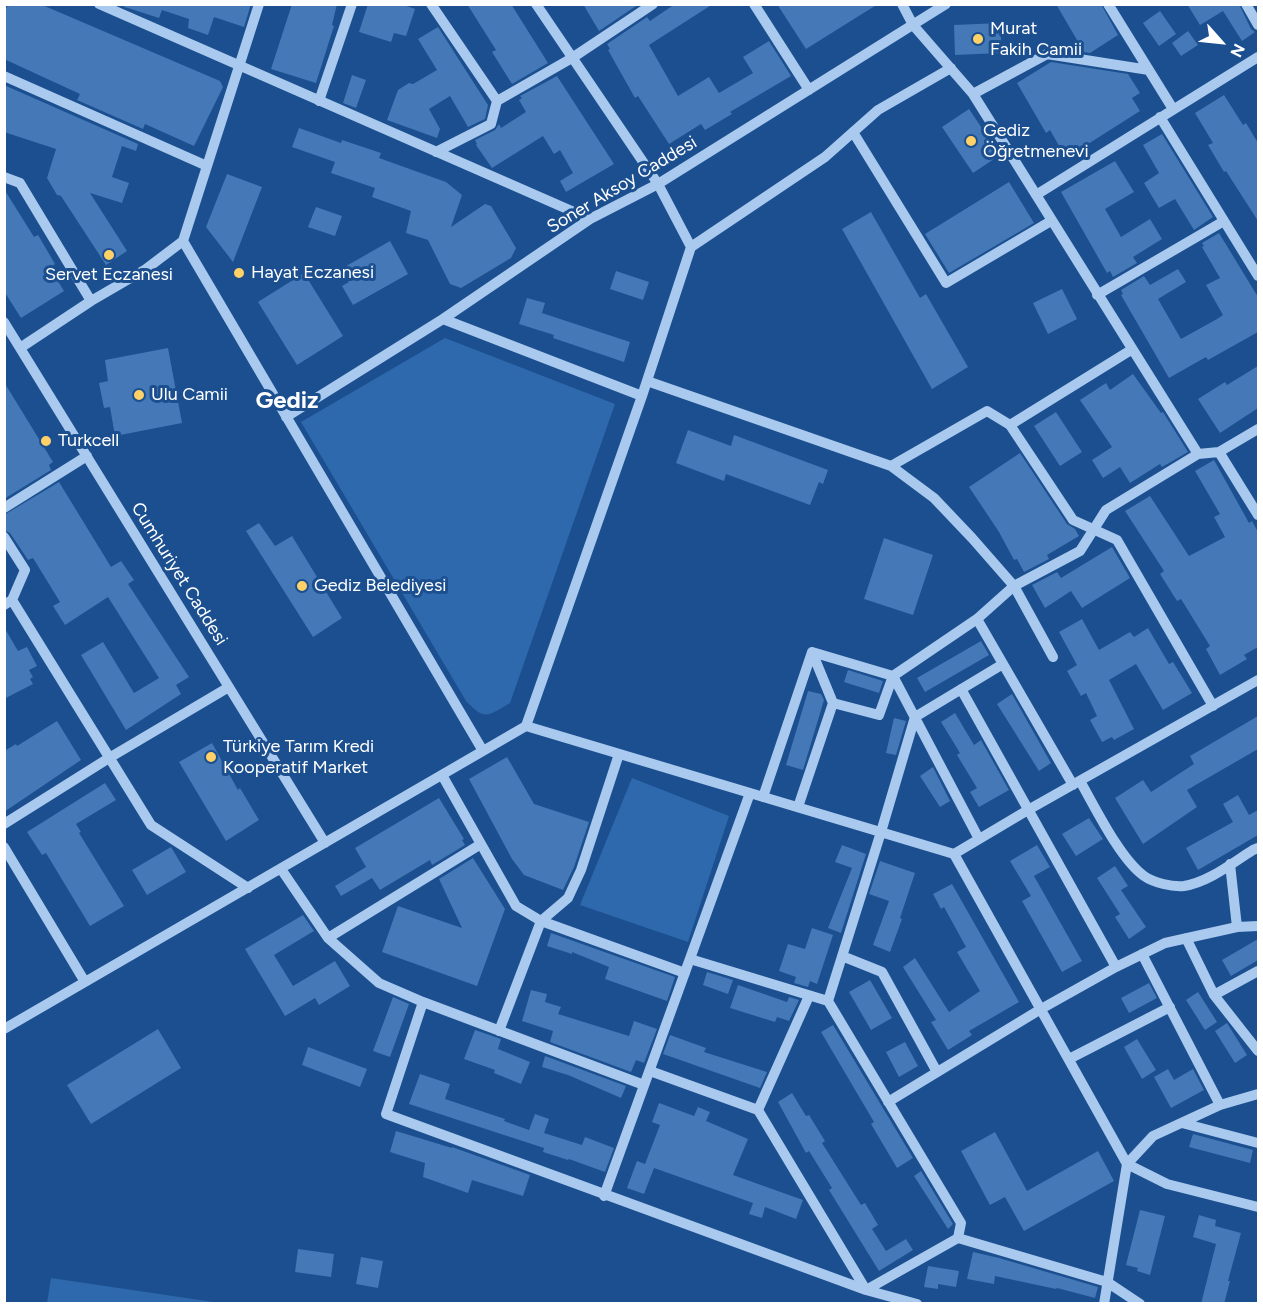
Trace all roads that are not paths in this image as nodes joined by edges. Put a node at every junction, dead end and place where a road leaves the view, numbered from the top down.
1 (99, 4) edge
2 (260, 4) edge
3 (352, 4) edge
4 (431, 4) edge
5 (536, 4) edge
6 (653, 4) edge
7 (754, 4) edge
8 (902, 4) edge
9 (946, 4) edge
10 (1108, 4) edge
11 (1246, 4) edge
12 (913, 25) junction
13 (1258, 25) edge
14 (1258, 57) edge
15 (572, 58) junction
16 (240, 66) junction
17 (951, 68) junction
18 (1149, 70) junction
19 (4, 76) edge
20 (809, 90) junction
21 (973, 94) junction
22 (319, 100) junction
23 (497, 101) junction
24 (1173, 109) junction
25 (1160, 117) junction
26 (853, 132) junction
27 (436, 152) junction
28 (207, 166) junction
29 (4, 177) edge
30 (658, 184) junction
31 (1036, 195) junction
32 (590, 219) junction
33 (1051, 221) junction
34 (1224, 221) junction
35 (183, 241) junction
36 (691, 247) junction
37 (1258, 276) edge
38 (1097, 295) junction
39 (91, 301) junction
40 (443, 319) junction
41 (4, 322) edge
42 (20, 348) junction
43 (1131, 350) junction
44 (647, 381) junction
45 (642, 396) junction
46 (286, 417) junction
47 (1010, 425) junction
48 (1258, 429) edge
49 (1219, 452) junction
50 (1197, 454) junction
51 (87, 456) junction
52 (891, 466) junction
53 (4, 508) edge
54 (1258, 515) edge
55 (1093, 529) junction
56 (4, 537) edge
57 (1014, 586) junction
58 (8, 602) edge
59 (977, 619) junction
60 (812, 652) junction
61 (1053, 657) dead end
62 (1003, 664) junction
63 (893, 676) junction
64 (1258, 680) edge
65 (229, 687) junction
66 (962, 689) junction
67 (833, 703) junction
68 (1213, 706) junction
69 (915, 717) junction
70 (526, 726) junction
71 (483, 751) junction
72 (619, 754) junction
73 (110, 758) junction
74 (442, 775) junction
75 (1076, 783) junction
76 (750, 793) junction
77 (763, 797) junction
78 (798, 807) junction
79 (1028, 810) junction
80 (4, 824) edge
81 (881, 832) junction
82 (979, 839) junction
83 (325, 843) junction
84 (481, 844) junction
85 (4, 847) edge
86 (1258, 848) edge
87 (954, 854) junction
88 (1230, 864) junction
89 (281, 868) junction
90 (248, 888) junction
91 (541, 921) junction
92 (1258, 926) edge
93 (1237, 927) junction
94 (328, 938) junction
95 (1186, 938) junction
96 (1142, 954) junction
97 (842, 956) junction
98 (690, 959) junction
99 (1116, 967) junction
100 (1258, 971) edge
101 (685, 973) junction
102 (85, 982) junction
103 (1214, 995) junction
104 (808, 996) junction
105 (828, 1001) junction
106 (423, 1002) junction
107 (1170, 1007) junction
108 (1041, 1009) junction
109 (4, 1029) edge
110 (499, 1030) junction
111 (1258, 1051) edge
112 (1069, 1059) junction
113 (650, 1071) junction
114 (937, 1072) junction
115 (644, 1085) junction
116 (1258, 1094) edge
117 (888, 1102) junction
118 (1220, 1105) junction
119 (758, 1110) junction
120 (1182, 1123) junction
121 (1258, 1143) edge
122 (1128, 1164) junction
123 (604, 1196) junction
124 (1258, 1207) edge
125 (957, 1238) junction
126 (1107, 1282) junction
127 (866, 1290) junction
128 (917, 1304) edge
129 (1104, 1304) edge
130 (1140, 1304) edge

1 - 16 street
2 - 16 street
3 - 22 street
4 - 23 street
5 - 15 street
6 - 15 street
7 - 20 street
8 - 12 street
9 - 12 street, Soner Aksoy Caddesi
10 - 18 street
11 - 13 street
12 - 17 street
12 - 20 street, Soner Aksoy Caddesi
14 - 24 street
15 - 23 street
15 - 30 street
16 - 22 street
16 - 28 street
17 - 21 street
17 - 26 street
18 - 21 street
18 - 24 street
19 - 28 street
20 - 30 street, Soner Aksoy Caddesi
21 - 31 street
22 - 27 street
23 - 27 street
24 - 25 street
25 - 31 street
25 - 34 street
26 - 33 street
26 - 36 street
27 - 32 street
28 - 35 street
29 - 39 street
30 - 32 street, Soner Aksoy Caddesi
30 - 36 street
31 - 33 street
32 - 40 street, Soner Aksoy Caddesi
33 - 38 street
34 - 37 street
34 - 38 street
35 - 39 street
35 - 46 street
36 - 44 street
38 - 43 street
39 - 42 street
40 - 45 street
40 - 46 street, Soner Aksoy Caddesi
41 - 42 street, Cumhuriyet Caddesi
42 - 51 street, Cumhuriyet Caddesi
43 - 47 street
43 - 50 street
44 - 45 street
44 - 52 street
45 - 70 street
46 - 71 street
47 - 52 street
47 - 55 street
48 - 49 street
49 - 50 street
49 - 54 street
50 - 55 street
51 - 53 street
51 - 65 street, Cumhuriyet Caddesi
52 - 57 street
55 - 57 street
55 - 68 street
56 - 58 street
57 - 59 street
57 - 61 street
58 - 73 street
59 - 62 street
59 - 63 street
60 - 63 street
60 - 67 street
60 - 77 street
62 - 66 street
62 - 75 street
63 - 67 street
63 - 69 street
64 - 68 street
65 - 73 street
65 - 83 street, Cumhuriyet Caddesi
66 - 69 street
66 - 79 street
67 - 78 street
68 - 75 street
69 - 81 street
69 - 82 street
70 - 71 street
70 - 72 street
71 - 74 street
72 - 76 street
72 - 91 street
73 - 80 street
73 - 90 street
74 - 83 street
74 - 84 street
75 - 79 street
75 - 88 street
76 - 77 street
76 - 98 street
77 - 78 street
78 - 81 street
79 - 82 street
79 - 99 street
81 - 87 street
81 - 97 street
82 - 87 street
83 - 89 street
84 - 91 street
84 - 94 street
85 - 102 street
86 - 88 street
87 - 108 street
88 - 93 street
89 - 90 street
89 - 94 street
90 - 102 street
91 - 101 street
91 - 110 street
92 - 93 street
93 - 95 street
94 - 106 street
95 - 96 street
95 - 103 street
96 - 99 street
96 - 107 street
97 - 105 street
97 - 114 street
98 - 101 street
98 - 104 street
99 - 108 street
100 - 103 street
101 - 113 street
102 - 109 street
103 - 111 street
104 - 105 street
104 - 119 street
105 - 117 street
106 - 110 street
106 - 123 street
107 - 112 street
107 - 118 street
108 - 112 street
108 - 114 street
110 - 115 street
112 - 122 street
113 - 115 street
113 - 119 street
114 - 117 street
115 - 123 street
116 - 118 street
117 - 125 street
118 - 120 street
119 - 127 street
120 - 121 street
120 - 122 street
122 - 124 street
122 - 126 street
123 - 127 street
125 - 126 street
125 - 127 street
126 - 129 street
126 - 130 street
127 - 128 street

